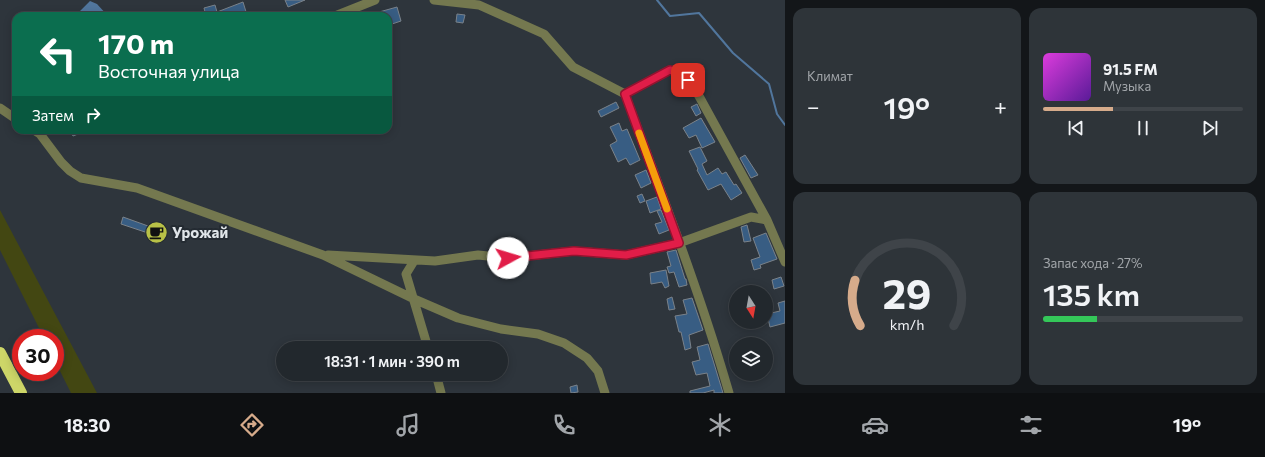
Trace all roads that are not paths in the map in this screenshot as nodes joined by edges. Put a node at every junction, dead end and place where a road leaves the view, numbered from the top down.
1 (374, 0) edge
2 (434, 0) edge
3 (345, 12) edge
4 (625, 94) junction
5 (0, 108) edge
6 (12, 116) edge
7 (40, 134) edge
8 (767, 220) junction
9 (679, 243) junction
10 (323, 254) junction
11 (414, 260) junction
12 (785, 262) edge
13 (414, 299) junction
14 (426, 341) edge
15 (0, 353) edge
16 (438, 381) edge
17 (604, 389) edge
18 (21, 393) edge
19 (441, 393) edge
20 (728, 393) edge

1 - 3 street
2 - 4 street
4 - 8 street
4 - 9 street
5 - 6 street
7 - 10 street
8 - 9 street
8 - 12 street
9 - 11 street
9 - 20 street
10 - 11 street
10 - 13 street
11 - 13 street
13 - 14 street
13 - 17 street
15 - 18 highway
16 - 19 street

